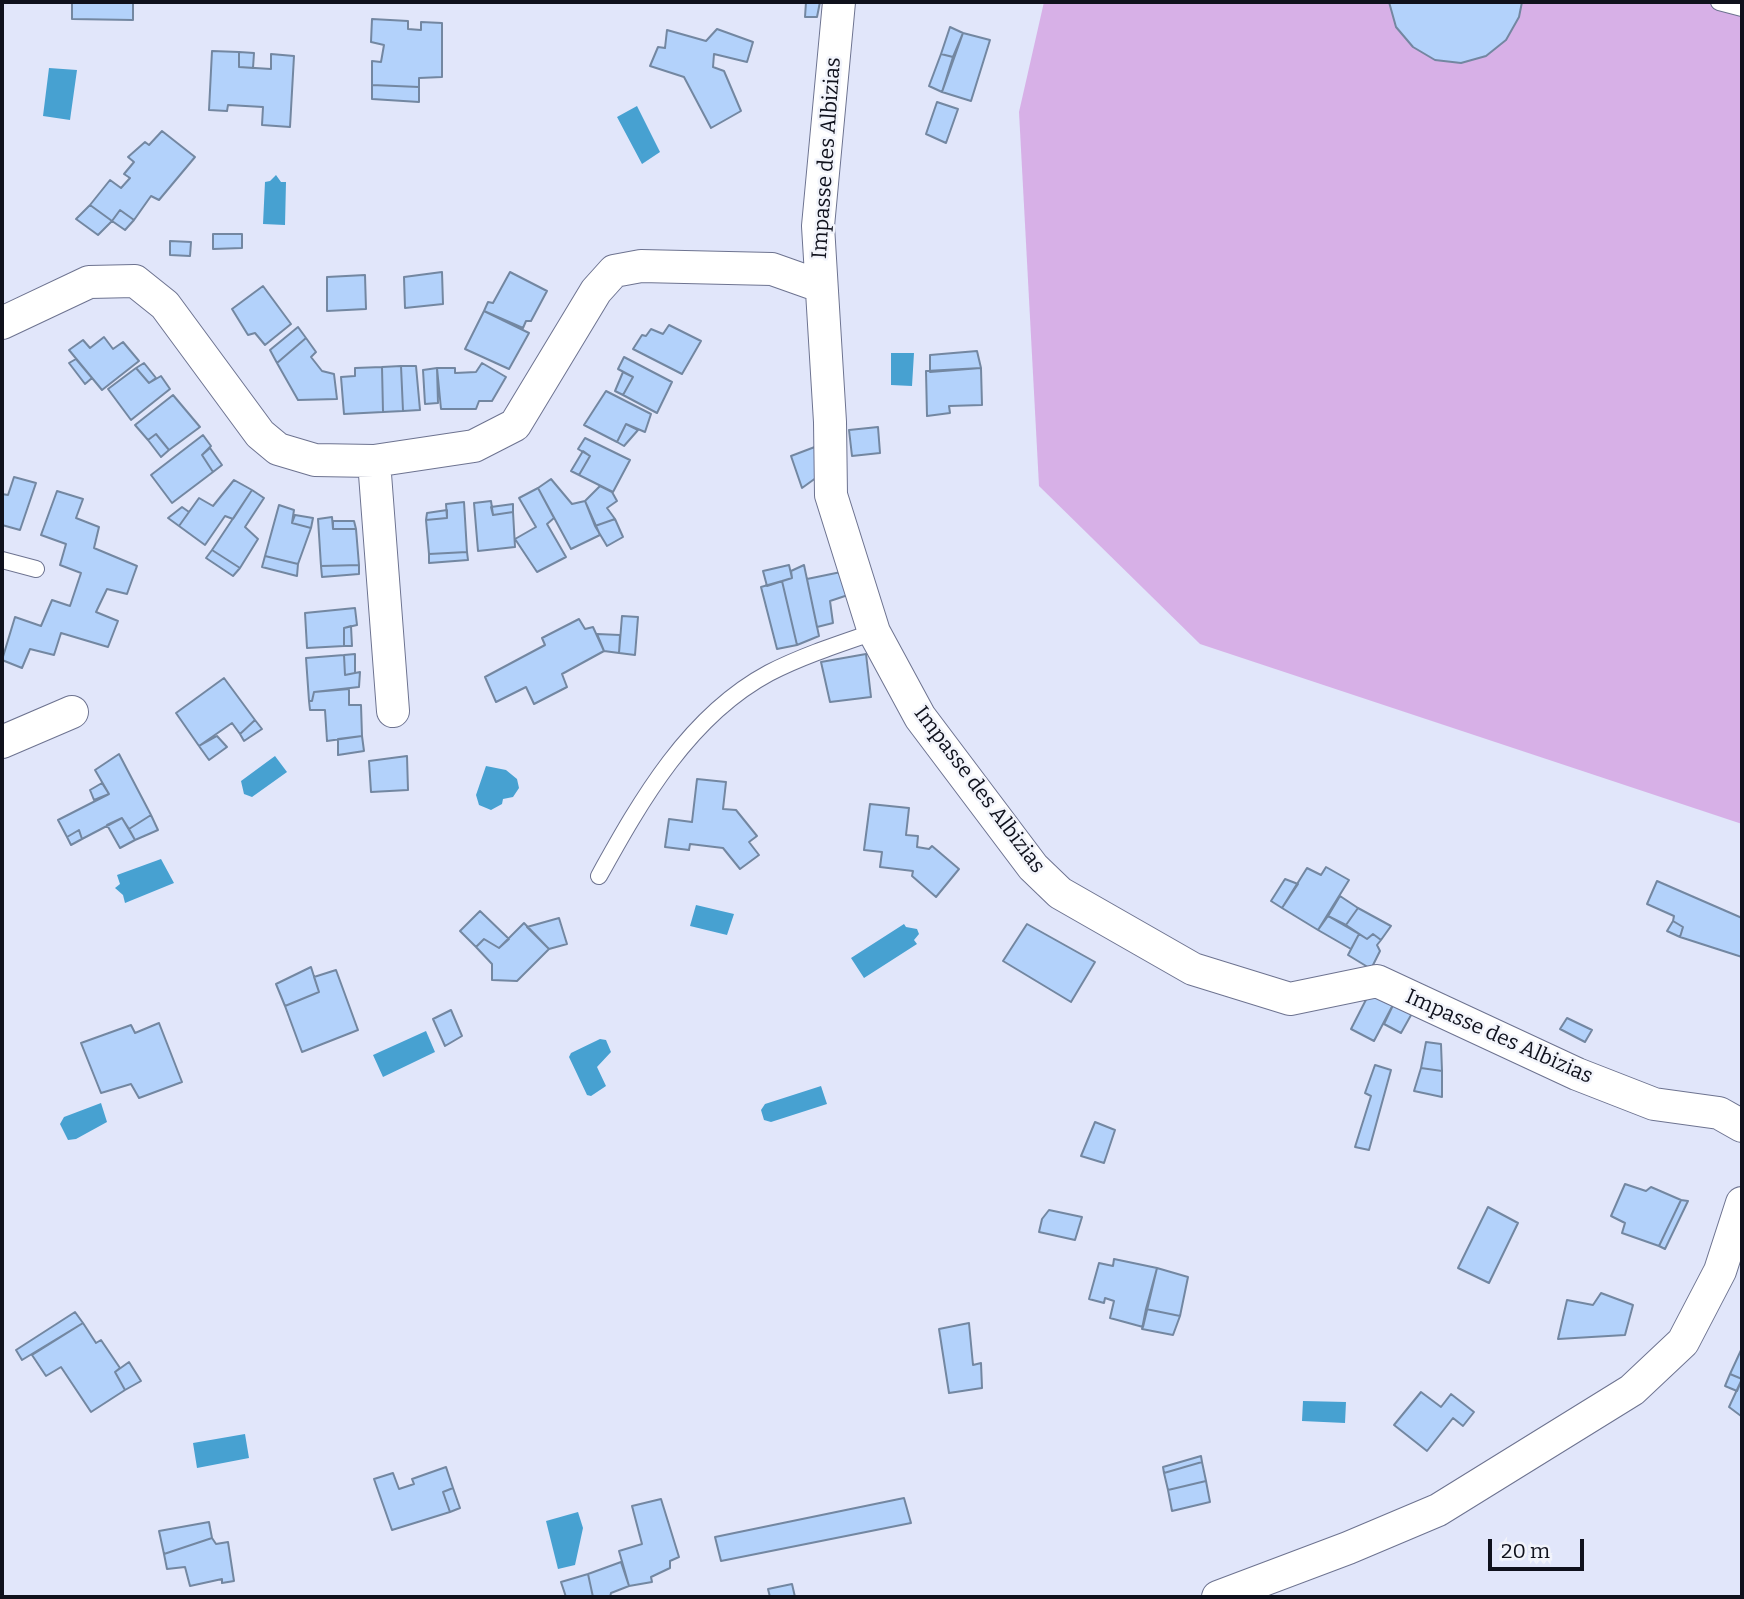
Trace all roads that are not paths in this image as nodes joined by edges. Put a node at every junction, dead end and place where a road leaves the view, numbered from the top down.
1 (839, 2) edge
2 (1718, 2) edge
3 (1742, 8) edge
4 (820, 286) junction
5 (2, 323) edge
6 (373, 461) junction
7 (2, 560) edge
8 (36, 569) dead end
9 (874, 632) junction
10 (393, 711) dead end
11 (72, 712) dead end
12 (2, 742) edge
13 (599, 876) dead end
14 (1742, 1126) edge
15 (1742, 1203) edge
16 (1218, 1597) edge

1 - 4 street, Impasse des Albizias
2 - 3 lane
4 - 6 street
4 - 9 street, Impasse des Albizias
5 - 6 street
6 - 10 street
7 - 8 lane
9 - 13 lane
9 - 14 street, Impasse des Albizias
11 - 12 street
15 - 16 street

